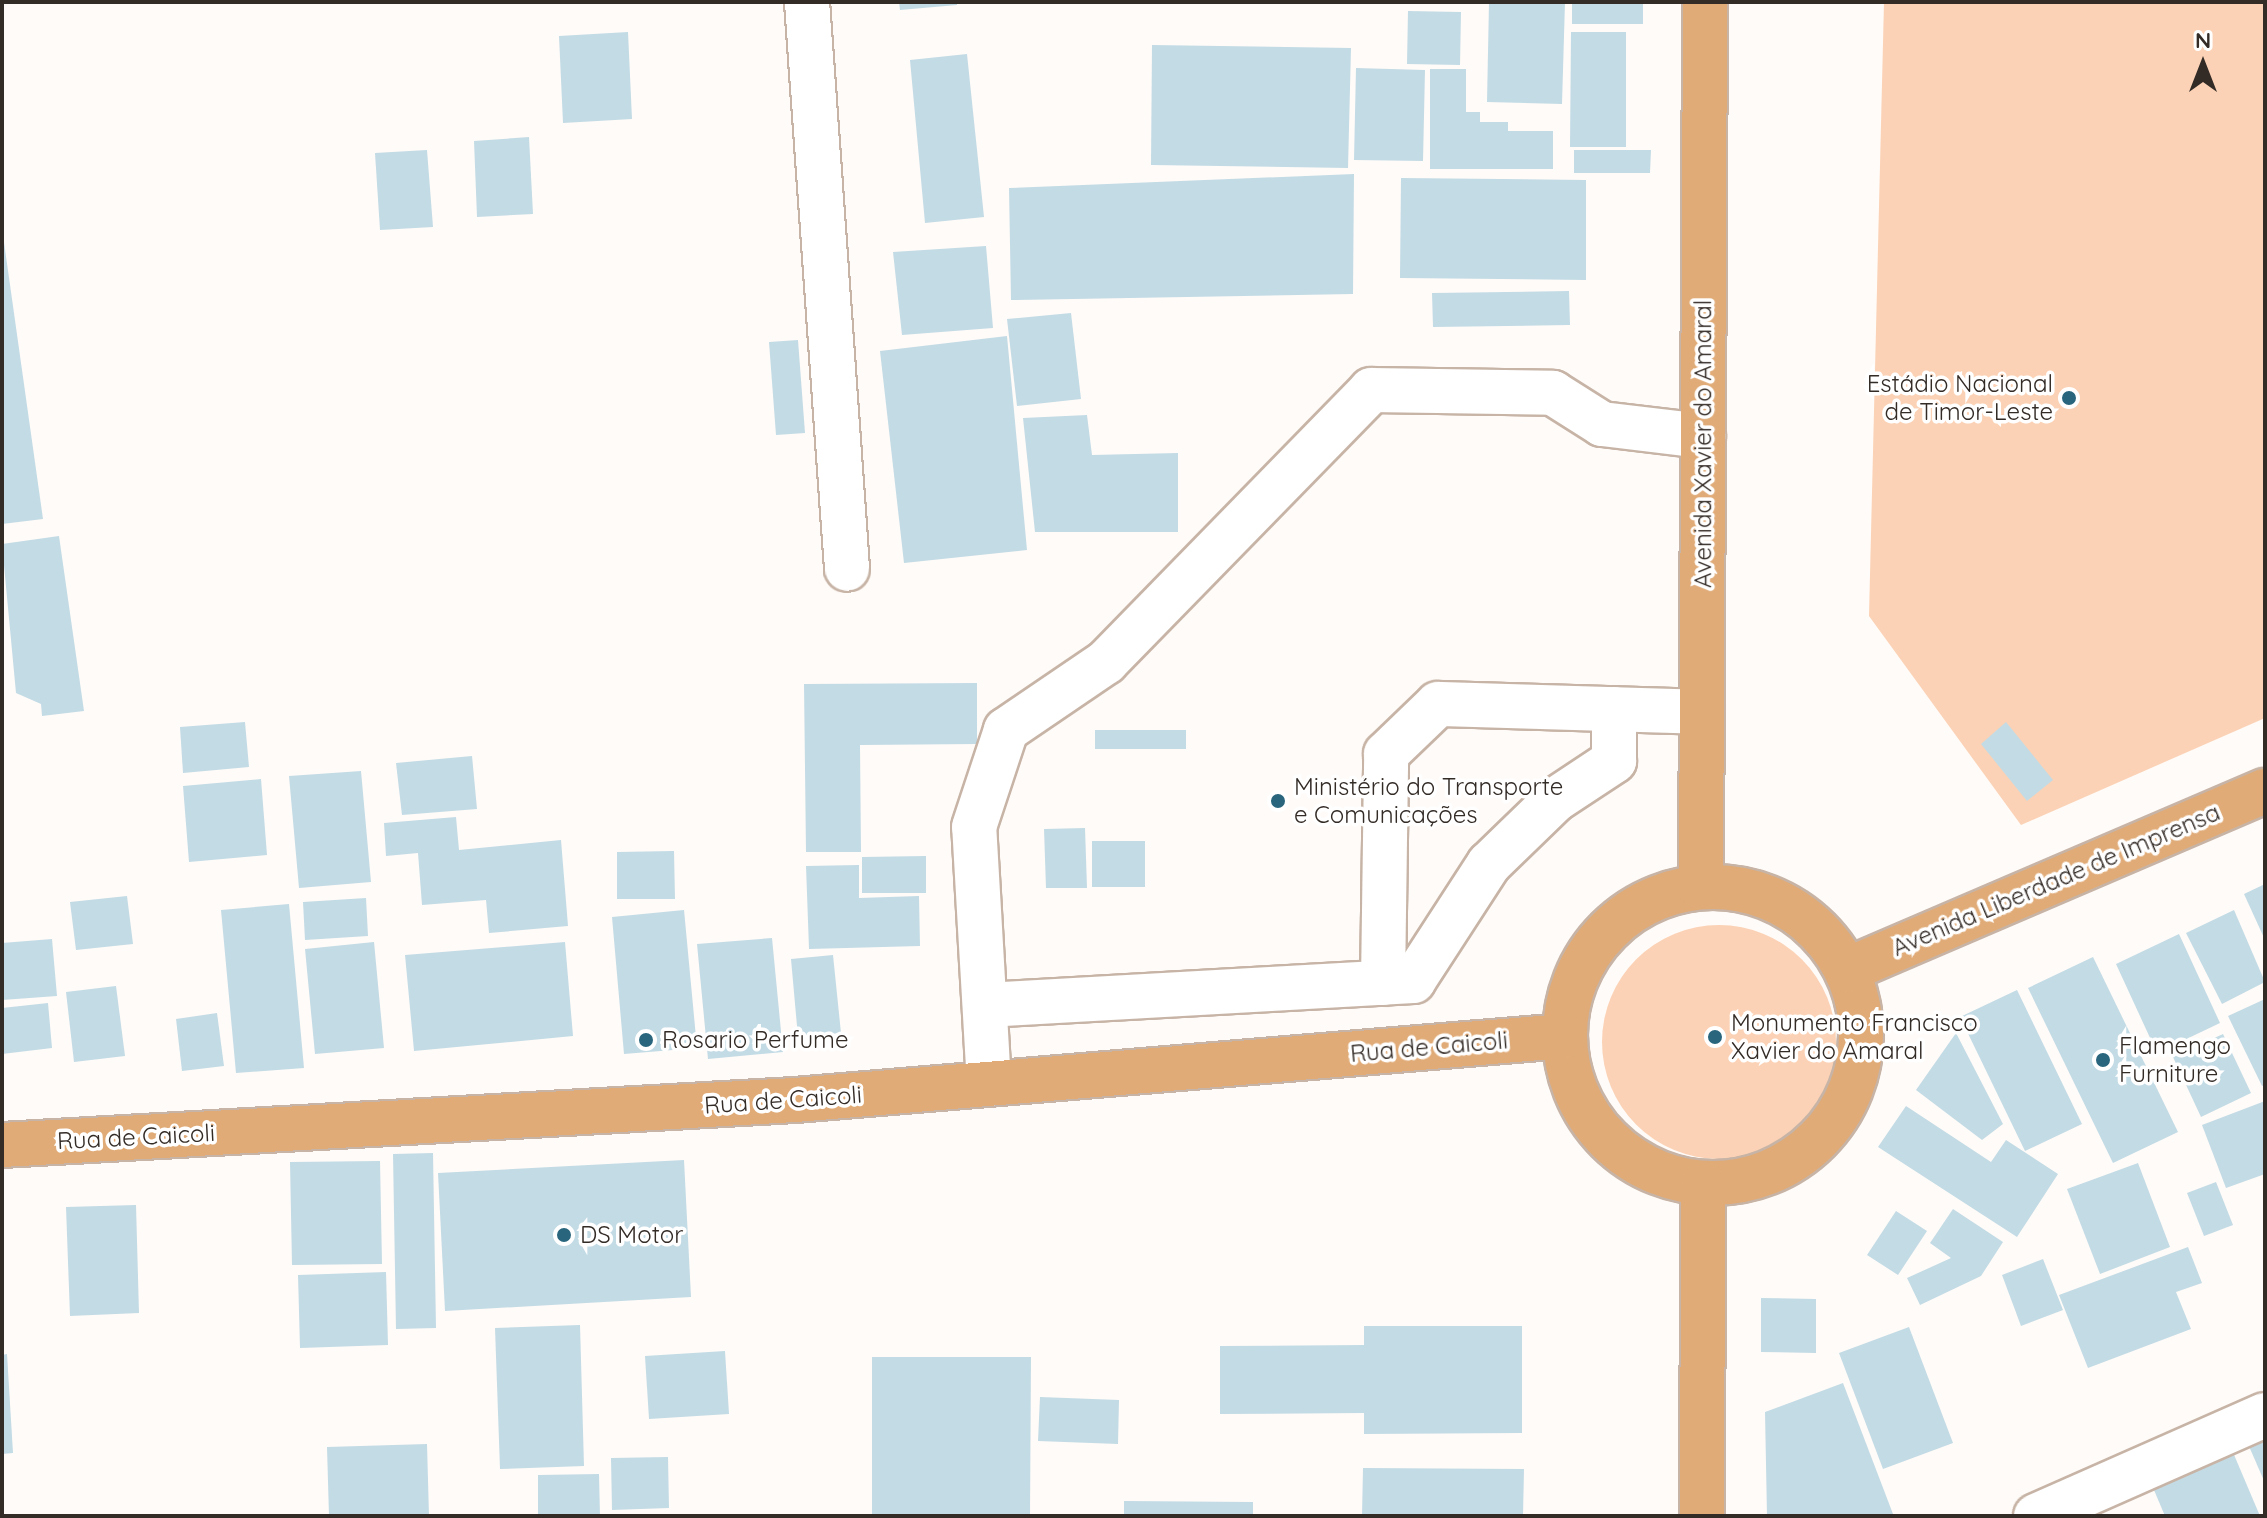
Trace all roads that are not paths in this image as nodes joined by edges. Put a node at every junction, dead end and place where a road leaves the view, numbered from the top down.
1 (807, 2) edge
2 (1705, 2) edge
3 (1703, 436) junction
4 (847, 569) dead end
5 (1614, 709) junction
6 (1702, 712) junction
7 (2265, 791) edge
8 (1701, 887) junction
9 (1847, 970) junction
10 (1383, 983) junction
11 (985, 1005) junction
12 (1563, 1036) junction
13 (989, 1084) junction
14 (2, 1145) edge
15 (1703, 1184) junction
16 (2265, 1415) edge
17 (1702, 1516) edge
18 (2036, 1516) edge

1 - 4 street
2 - 3 main road, Avenida Xavier do Amaral
3 - 6 main road, Avenida Xavier do Amaral
3 - 11 street
5 - 6 street
5 - 10 street
5 - 10 street
6 - 8 main road, Avenida Xavier do Amaral
7 - 9 main road, Avenida Liberdade de Imprensa
8 - 9 main road
8 - 12 main road
9 - 15 main road
10 - 11 street
11 - 13 street
12 - 13 main road, Rua de Caicoli
12 - 15 main road
13 - 14 main road, Rua de Caicoli
15 - 17 main road
16 - 18 street

